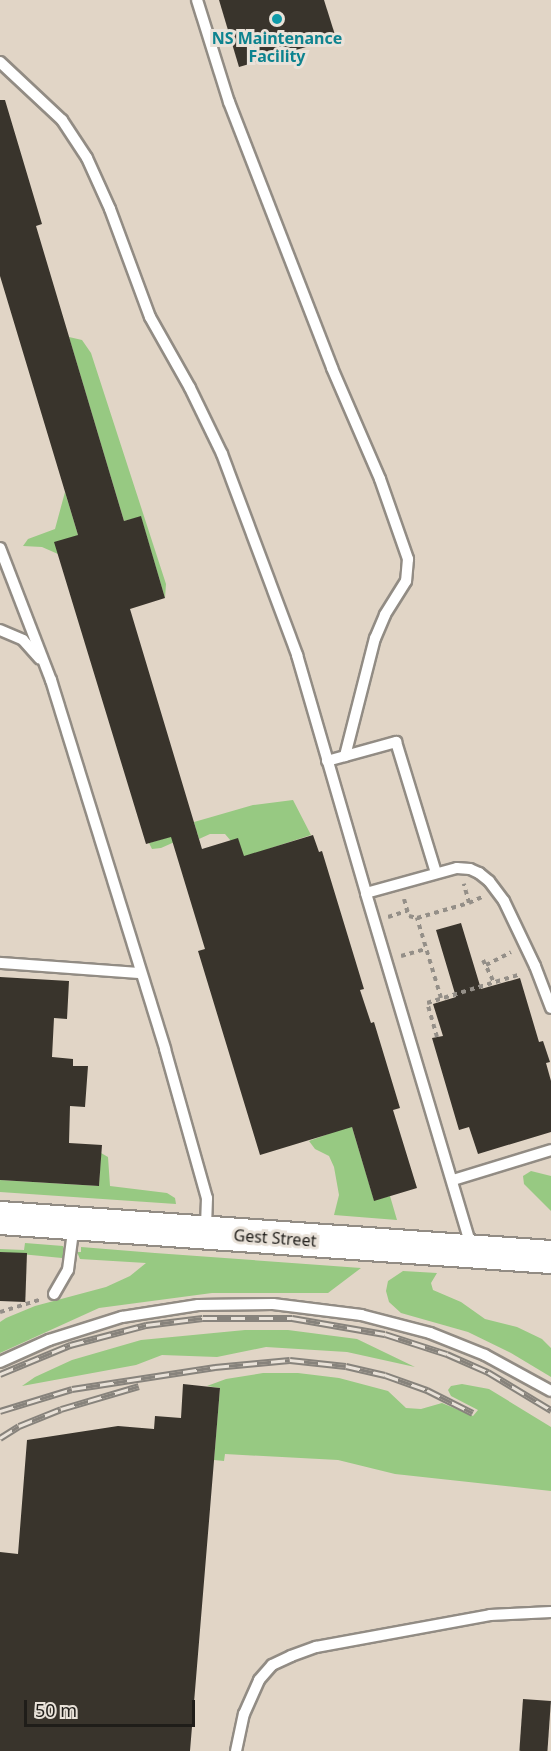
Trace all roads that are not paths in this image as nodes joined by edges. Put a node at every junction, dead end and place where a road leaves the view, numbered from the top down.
1 (196, 0) edge
2 (0, 62) edge
3 (0, 76) edge
4 (30, 90) junction
5 (0, 549) edge
6 (0, 563) edge
7 (0, 630) edge
8 (51, 680) junction
9 (345, 756) junction
10 (327, 761) junction
11 (436, 873) junction
12 (366, 893) junction
13 (0, 963) edge
14 (141, 974) junction
15 (551, 1008) edge
16 (551, 1150) edge
17 (453, 1180) junction
18 (0, 1218) edge
19 (74, 1223) junction
20 (205, 1233) junction
21 (473, 1252) junction
22 (551, 1257) edge
23 (54, 1294) road end
24 (0, 1362) edge
25 (551, 1391) edge
26 (551, 1611) edge
27 (236, 1751) edge

1 - 9 lane
2 - 4 lane
3 - 4 lane
4 - 10 lane
5 - 6 lane
5 - 8 lane
7 - 8 lane
8 - 14 lane
9 - 10 lane
9 - 11 lane
10 - 12 lane
11 - 12 lane
11 - 15 lane
12 - 17 lane
13 - 14 lane
14 - 20 lane
16 - 17 lane
17 - 21 lane
18 - 19 street, Gest Street
19 - 20 street, Gest Street
19 - 23 lane
20 - 21 street, Gest Street
21 - 22 street, Gest Street
24 - 25 lane
26 - 27 lane

